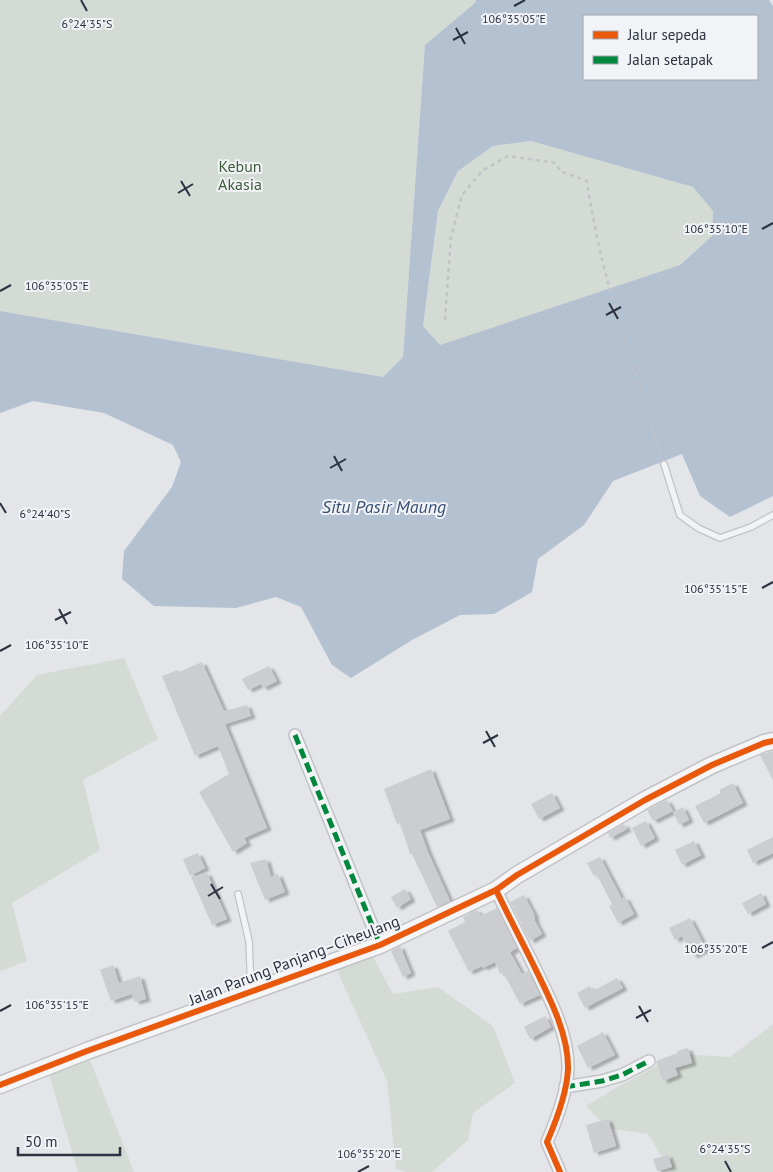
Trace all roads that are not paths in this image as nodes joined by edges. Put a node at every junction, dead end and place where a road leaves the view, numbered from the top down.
1 (664, 464) road end
2 (773, 515) edge
3 (295, 735) dead end
4 (773, 742) edge
5 (496, 890) junction
6 (238, 894) dead end
7 (380, 945) junction
8 (251, 992) junction
9 (649, 1061) dead end
10 (0, 1085) edge
11 (565, 1087) junction
12 (560, 1172) edge

1 - 2 lane
3 - 7 street
4 - 5 street, Jalan Parung Panjang–Ciheulang
5 - 7 street, Jalan Parung Panjang–Ciheulang
5 - 11 street
6 - 8 lane
7 - 8 street, Jalan Parung Panjang–Ciheulang
8 - 10 street, Jalan Parung Panjang–Ciheulang
9 - 11 street
11 - 12 street

